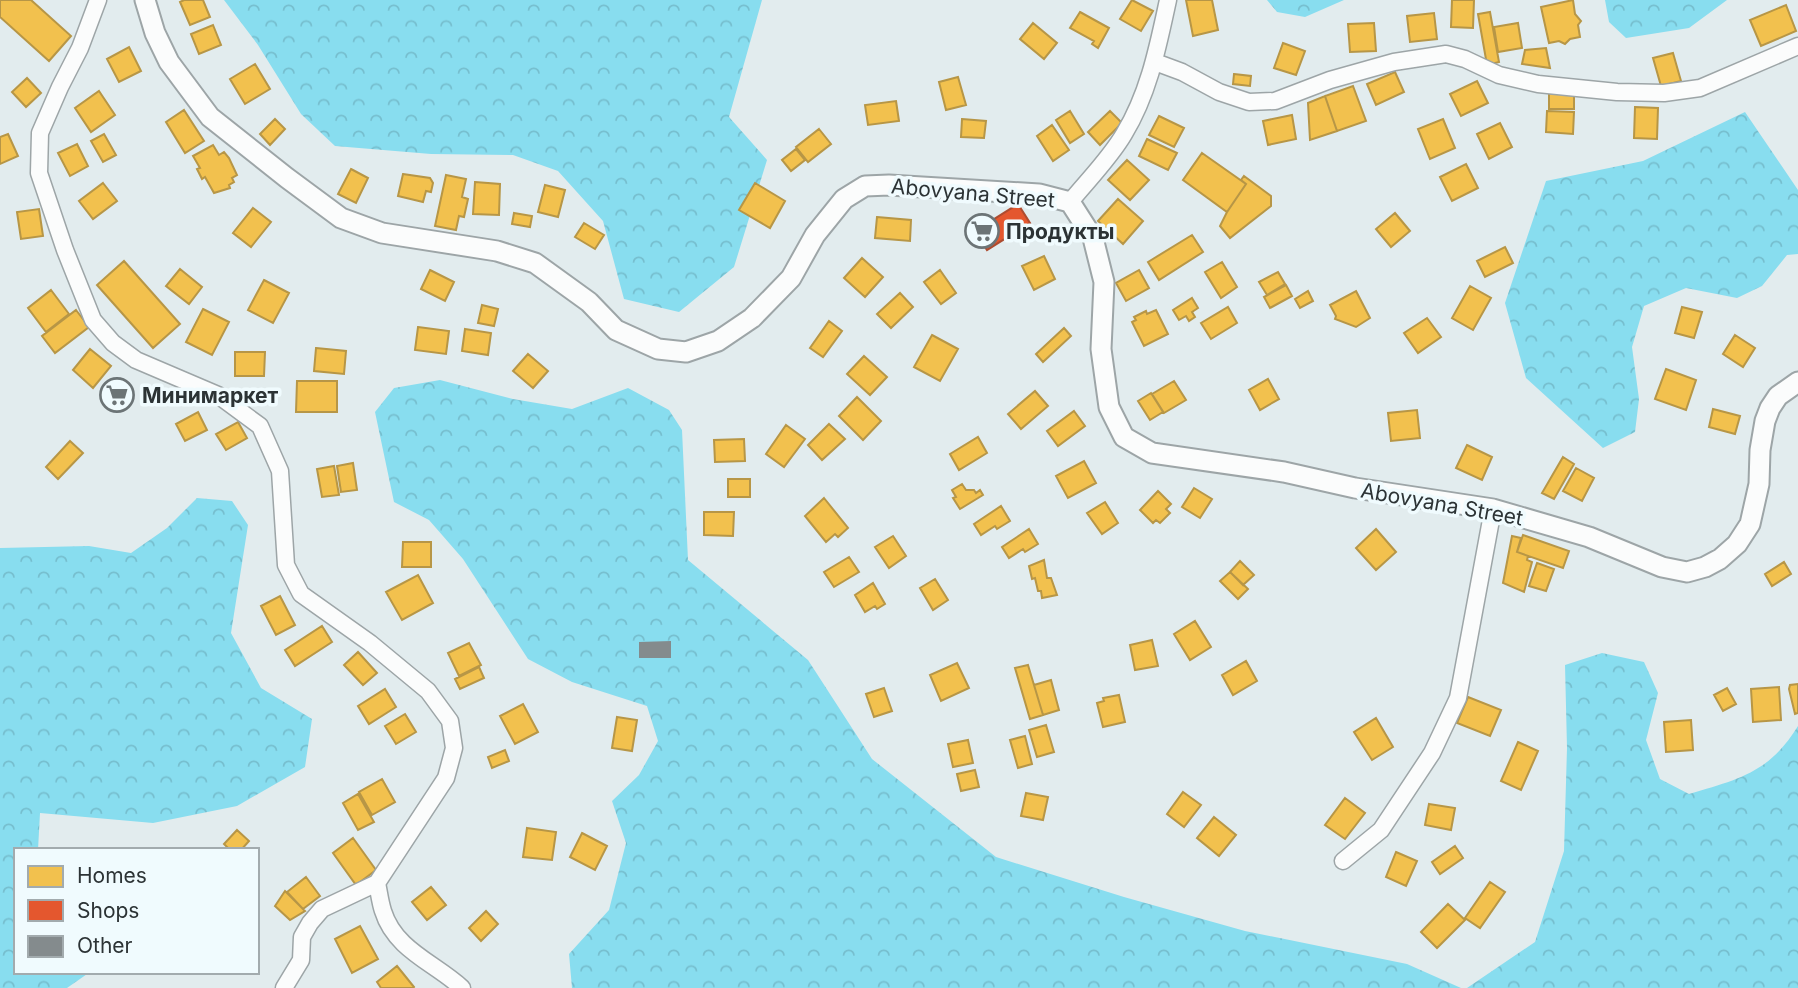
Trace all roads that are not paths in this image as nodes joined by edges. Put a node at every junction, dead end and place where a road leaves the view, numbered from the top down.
1 (98, 0) edge
2 (145, 0) edge
3 (1168, 0) edge
4 (1798, 46) edge
5 (1155, 62) junction
6 (1070, 202) junction
7 (1798, 382) edge
8 (1493, 509) junction
9 (1343, 861) dead end
10 (377, 883) junction
11 (284, 988) edge
12 (462, 988) edge

1 - 10 street
2 - 6 street, Abovyana Street
3 - 5 street
4 - 5 street
5 - 6 street
6 - 8 street, Abovyana Street
7 - 8 street, Abovyana Street
8 - 9 street
10 - 11 street
10 - 12 street

